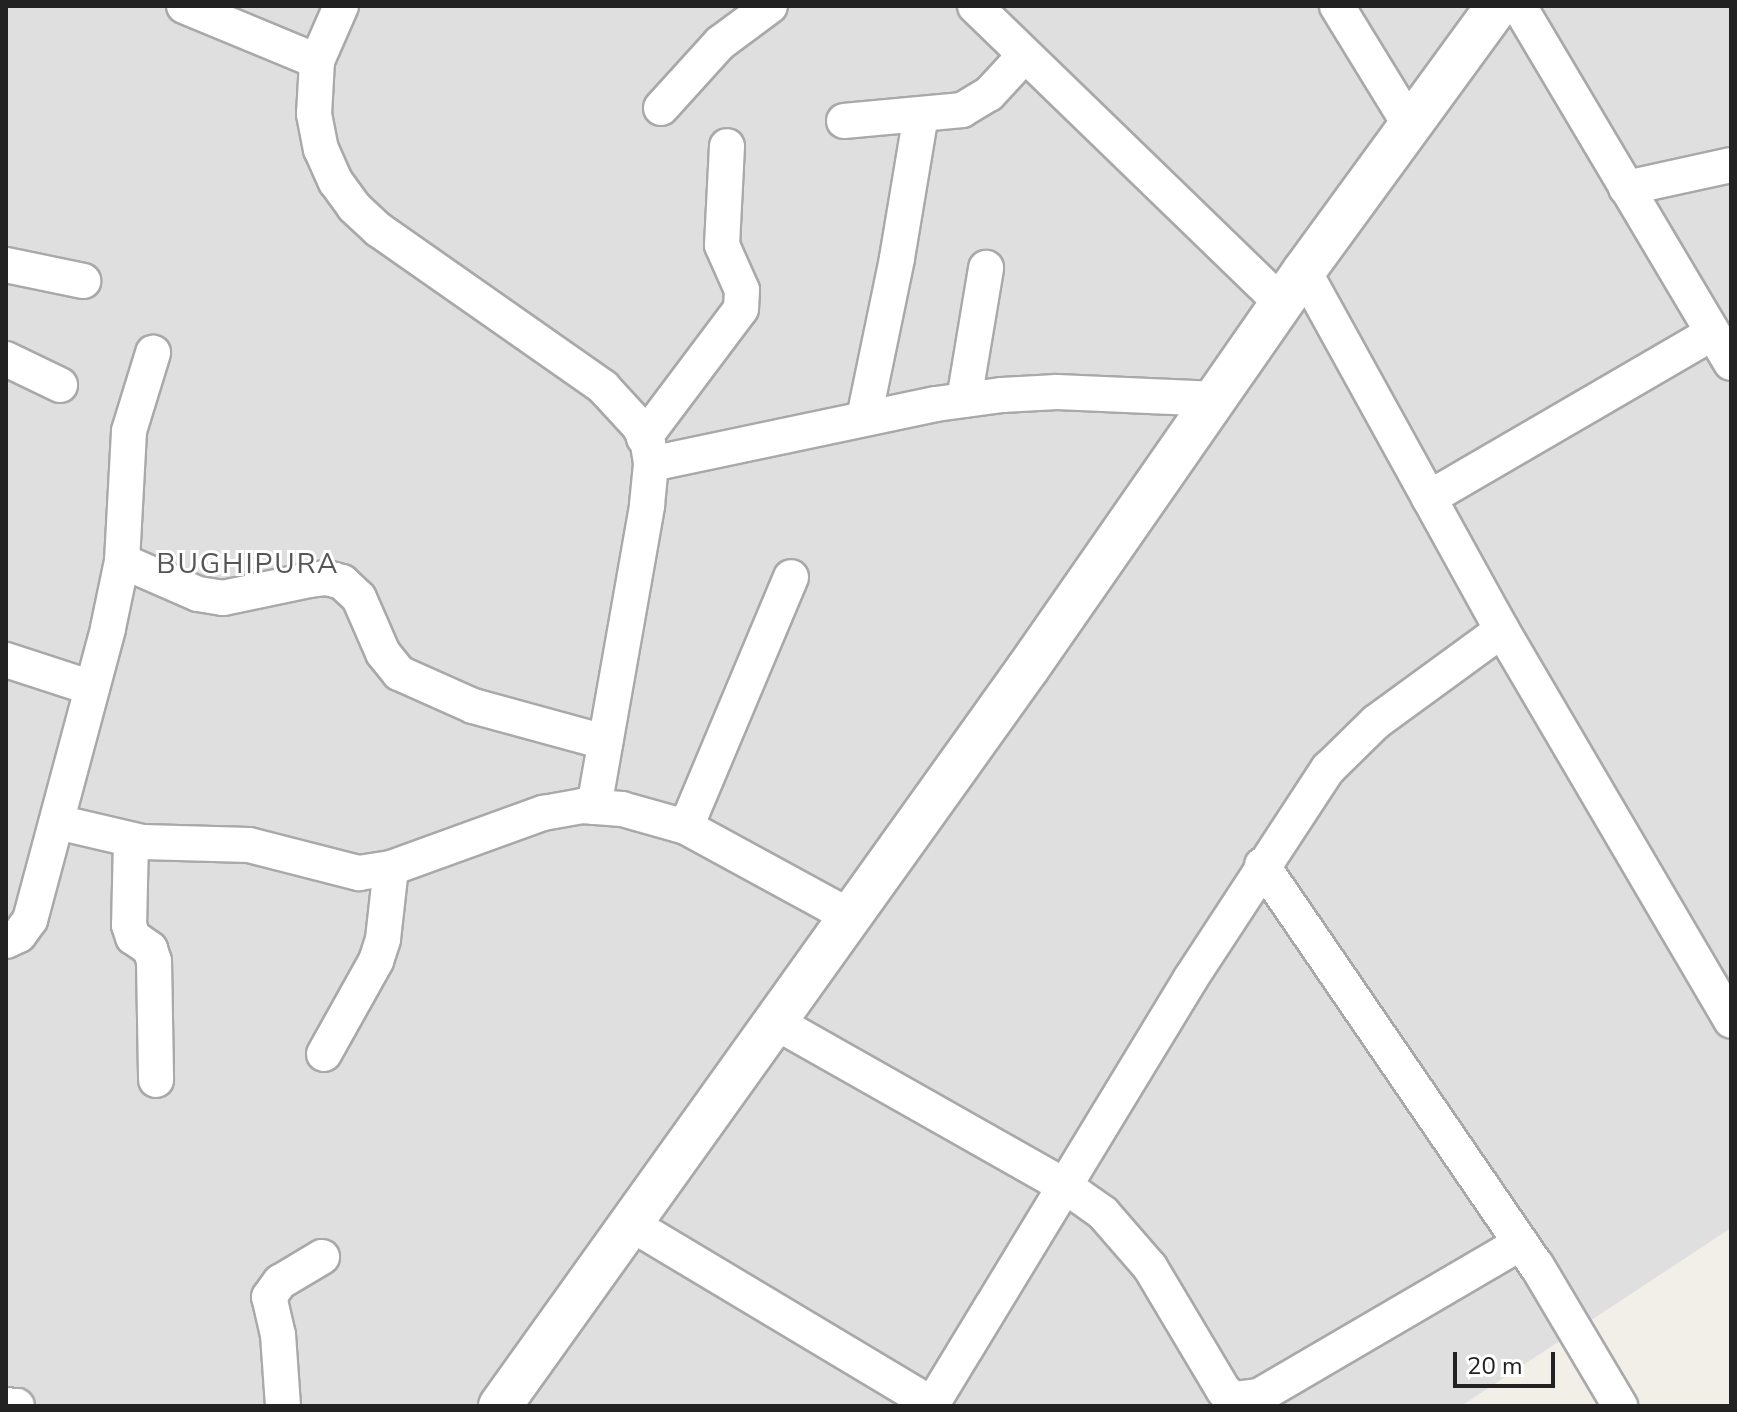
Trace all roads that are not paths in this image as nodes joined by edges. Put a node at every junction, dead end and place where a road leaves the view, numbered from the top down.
1 (184, 6) edge
2 (341, 6) edge
3 (770, 6) edge
4 (975, 6) edge
5 (1337, 6) edge
6 (1497, 6) edge
7 (1519, 6) edge
8 (1025, 55) junction
9 (317, 61) junction
10 (661, 108) dead end
11 (921, 115) junction
12 (844, 121) dead end
13 (1410, 125) junction
14 (727, 146) dead end
15 (1731, 165) edge
16 (1626, 188) junction
17 (6, 265) edge
18 (986, 268) dead end
19 (83, 281) dead end
20 (1293, 287) junction
21 (1713, 333) junction
22 (153, 353) dead end
23 (6, 359) edge
24 (1731, 363) edge
25 (60, 385) dead end
26 (1218, 399) junction
27 (964, 400) junction
28 (864, 418) junction
29 (648, 451) junction
30 (1429, 498) junction
31 (122, 561) junction
32 (791, 577) dead end
33 (1502, 630) junction
34 (6, 660) edge
35 (92, 688) junction
36 (605, 742) junction
37 (594, 807) junction
38 (57, 822) junction
39 (686, 827) junction
40 (131, 840) junction
41 (1262, 865) junction
42 (391, 868) junction
43 (851, 917) junction
44 (6, 941) edge
45 (1731, 1021) edge
46 (775, 1022) junction
47 (324, 1054) dead end
48 (156, 1080) dead end
49 (1065, 1186) junction
50 (631, 1224) junction
51 (1521, 1243) junction
52 (322, 1257) dead end
53 (6, 1405) edge
54 (931, 1405) edge
55 (17, 1406) edge
56 (283, 1406) edge
57 (500, 1406) edge
58 (1620, 1406) edge

1 - 9 street
2 - 9 street
3 - 10 street
4 - 8 street
5 - 13 street
6 - 13 street
7 - 16 street
8 - 11 street
8 - 20 street
9 - 29 street
11 - 12 street
11 - 28 street
13 - 20 street
14 - 29 street
15 - 16 street
16 - 21 street
17 - 19 street
18 - 27 street
20 - 26 street
20 - 30 street
21 - 24 street
21 - 30 street
22 - 31 street
23 - 25 street
26 - 27 street
26 - 43 street
27 - 28 street
28 - 29 street
29 - 36 street
30 - 33 street
31 - 35 street
31 - 36 street
32 - 39 street
33 - 41 street
33 - 45 street
34 - 35 street
35 - 38 street
36 - 37 street
37 - 39 street
37 - 42 street
38 - 40 street
38 - 44 street
39 - 43 street
40 - 42 street
40 - 48 street
41 - 49 street
41 - 51 street
42 - 47 street
43 - 46 street
46 - 49 street
46 - 50 street
49 - 51 street
49 - 54 street
50 - 54 street
50 - 57 street
51 - 58 street
52 - 56 street
53 - 55 street

